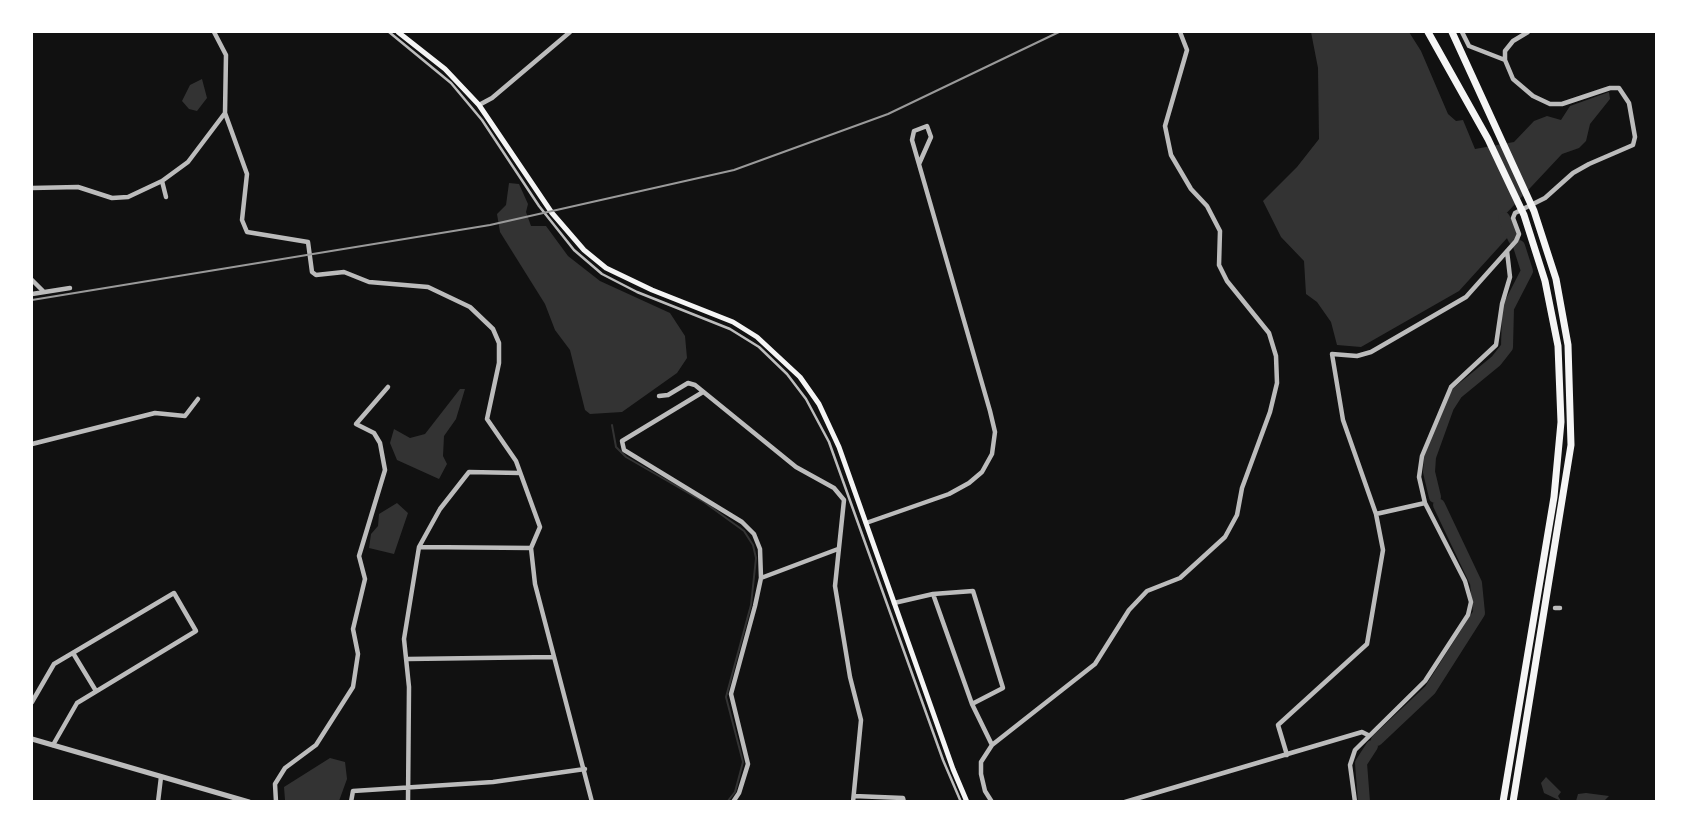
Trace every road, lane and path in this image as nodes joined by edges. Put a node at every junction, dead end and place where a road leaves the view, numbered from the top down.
1 (214, 32) edge
2 (389, 32) edge
3 (397, 32) edge
4 (570, 32) edge
5 (1180, 32) edge
6 (1428, 32) edge
7 (1452, 32) edge
8 (1462, 32) edge
9 (1528, 32) edge
10 (1505, 60) junction
11 (479, 106) junction
12 (225, 113) junction
13 (919, 164) junction
14 (162, 181) junction
15 (32, 188) edge
16 (166, 197) dead end
17 (1507, 251) junction
18 (32, 280) edge
19 (70, 288) dead end
20 (45, 292) junction
21 (32, 294) edge
22 (388, 387) dead end
23 (703, 392) junction
24 (659, 396) dead end
25 (198, 399) dead end
26 (32, 444) edge
27 (521, 473) junction
28 (1425, 503) junction
29 (1376, 514) junction
30 (866, 523) junction
31 (419, 547) junction
32 (531, 548) junction
33 (838, 549) junction
34 (761, 578) junction
35 (933, 594) junction
36 (894, 603) junction
37 (73, 653) junction
38 (553, 657) junction
39 (408, 659) junction
40 (96, 691) junction
41 (32, 702) edge
42 (972, 704) junction
43 (1368, 735) junction
44 (32, 739) edge
45 (53, 745) junction
46 (992, 746) junction
47 (1287, 755) junction
48 (584, 769) junction
49 (161, 777) junction
50 (409, 786) junction
51 (854, 799) edge
52 (158, 802) edge
53 (249, 802) edge
54 (276, 802) edge
55 (351, 802) edge
56 (408, 802) edge
57 (592, 802) edge
58 (733, 802) edge
59 (904, 802) edge
60 (961, 802) edge
61 (967, 802) edge
62 (992, 802) edge
63 (1125, 802) edge
64 (1355, 802) edge
65 (1503, 802) edge
66 (1515, 802) edge

1 - 12 street
2 - 60 street
3 - 11 main road
4 - 11 street
5 - 46 street
6 - 65 highway
7 - 66 highway
8 - 10 street
9 - 10 street
10 - 17 street
11 - 30 main road
12 - 14 street
12 - 27 street
13 - 13 street
13 - 30 street
14 - 15 street
14 - 16 street
17 - 28 street
17 - 29 street
18 - 20 street
19 - 20 street
20 - 21 street
22 - 54 street
23 - 24 street
23 - 33 street
23 - 34 street
25 - 26 street
27 - 31 street
27 - 32 street
28 - 29 street
28 - 43 street
29 - 47 street
30 - 36 main road
31 - 32 street
31 - 39 street
32 - 38 street
33 - 34 street
33 - 51 street
34 - 58 street
35 - 36 street
35 - 42 street
35 - 42 street
36 - 61 main road
37 - 40 street
37 - 40 street
37 - 41 street
38 - 39 street
38 - 48 street
39 - 50 street
40 - 45 street
42 - 46 street
43 - 47 street
43 - 64 street
44 - 45 street
45 - 49 street
46 - 62 street
47 - 63 street
48 - 50 street
48 - 57 street
49 - 52 street
49 - 53 street
50 - 55 street
50 - 56 street
51 - 59 street

